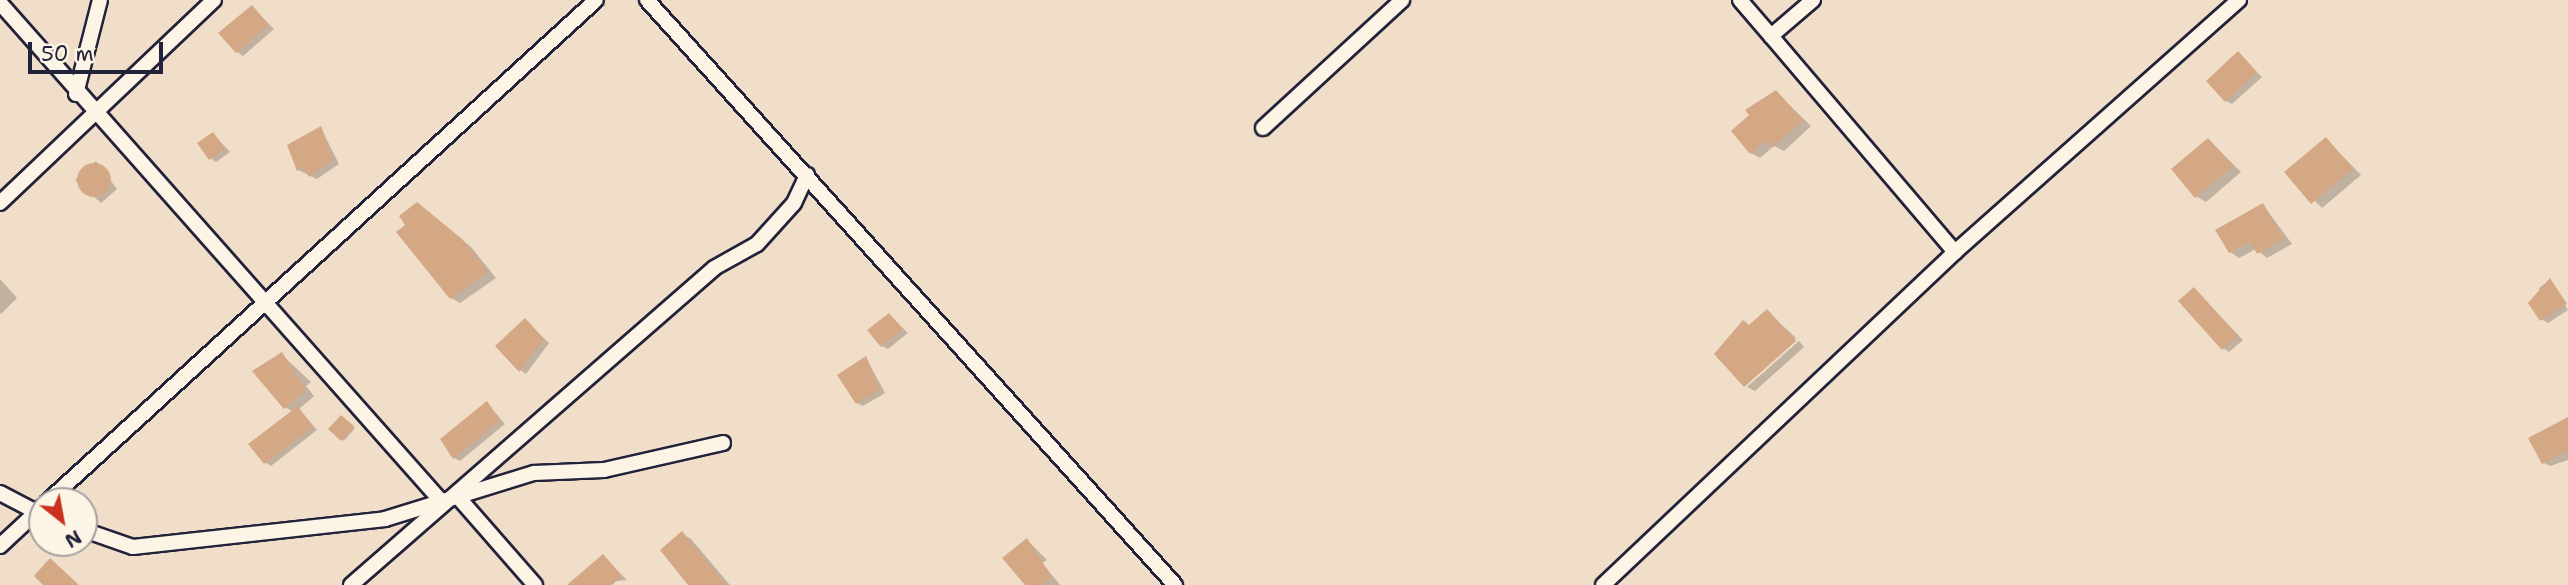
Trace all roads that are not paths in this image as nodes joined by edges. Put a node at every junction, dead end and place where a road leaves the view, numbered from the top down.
1 (100, 0) edge
2 (214, 0) edge
3 (596, 0) edge
4 (647, 0) edge
5 (1402, 0) edge
6 (1740, 0) edge
7 (1813, 0) edge
8 (2239, 0) edge
9 (0, 3) edge
10 (1771, 36) junction
11 (76, 94) junction
12 (94, 113) junction
13 (1263, 128) dead end
14 (807, 175) junction
15 (0, 203) edge
16 (1955, 252) junction
17 (264, 300) junction
18 (723, 443) dead end
19 (63, 487) edge
20 (0, 493) edge
21 (458, 497) junction
22 (442, 502) junction
23 (28, 506) edge
24 (28, 522) edge
25 (98, 535) edge
26 (0, 546) edge
27 (351, 585) edge
28 (535, 585) edge
29 (1175, 585) edge
30 (1603, 585) edge

1 - 11 street
2 - 12 street
3 - 17 street
4 - 14 street
5 - 13 street
6 - 10 street
7 - 10 street
8 - 16 street
9 - 11 street
10 - 16 street
11 - 12 street
12 - 15 street
12 - 17 street
14 - 22 street
14 - 29 street
16 - 30 street
17 - 19 street
17 - 22 street
18 - 21 street
20 - 23 street
21 - 22 street
21 - 28 street
22 - 25 street
22 - 27 street
24 - 26 street

